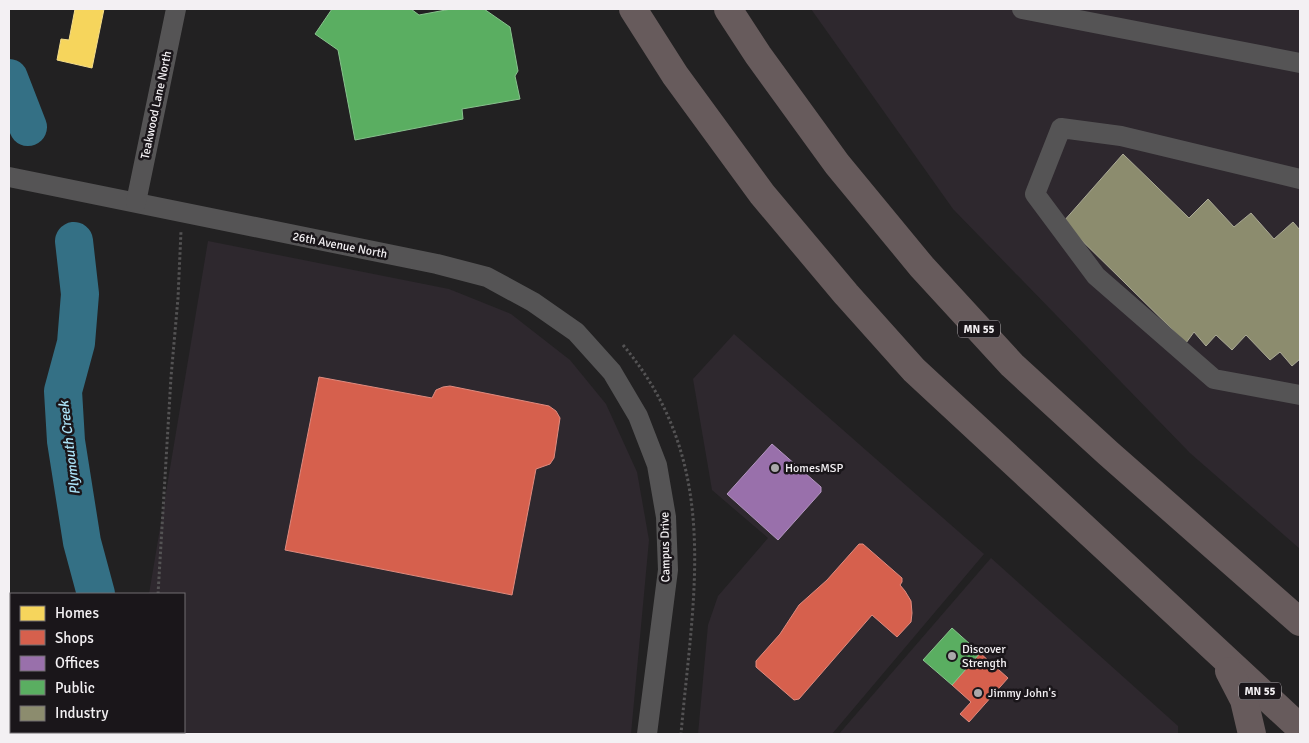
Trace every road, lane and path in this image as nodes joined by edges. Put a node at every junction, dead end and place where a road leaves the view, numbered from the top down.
1 (176, 9) edge
2 (633, 9) edge
3 (728, 9) edge
4 (1022, 9) edge
5 (1300, 63) edge
6 (9, 177) edge
7 (1300, 179) edge
8 (136, 202) junction
9 (182, 212) junction
10 (1300, 395) edge
11 (627, 396) joint
12 (158, 593) edge
13 (1290, 606) edge
14 (1300, 622) edge
15 (1220, 654) junction
16 (1300, 728) edge
17 (646, 734) edge
18 (1252, 734) edge

1 - 8 street, Teakwood Lane North
2 - 15 highway, MN 55
3 - 13 highway, MN 55
4 - 5 street
6 - 8 street, 26th Avenue North
7 - 10 street
8 - 9 street, 26th Avenue North
9 - 11 street, 26th Avenue North
9 - 12 path
11 - 17 street, Campus Drive
13 - 14 highway, MN 55
15 - 16 highway, MN 55
15 - 18 highway

